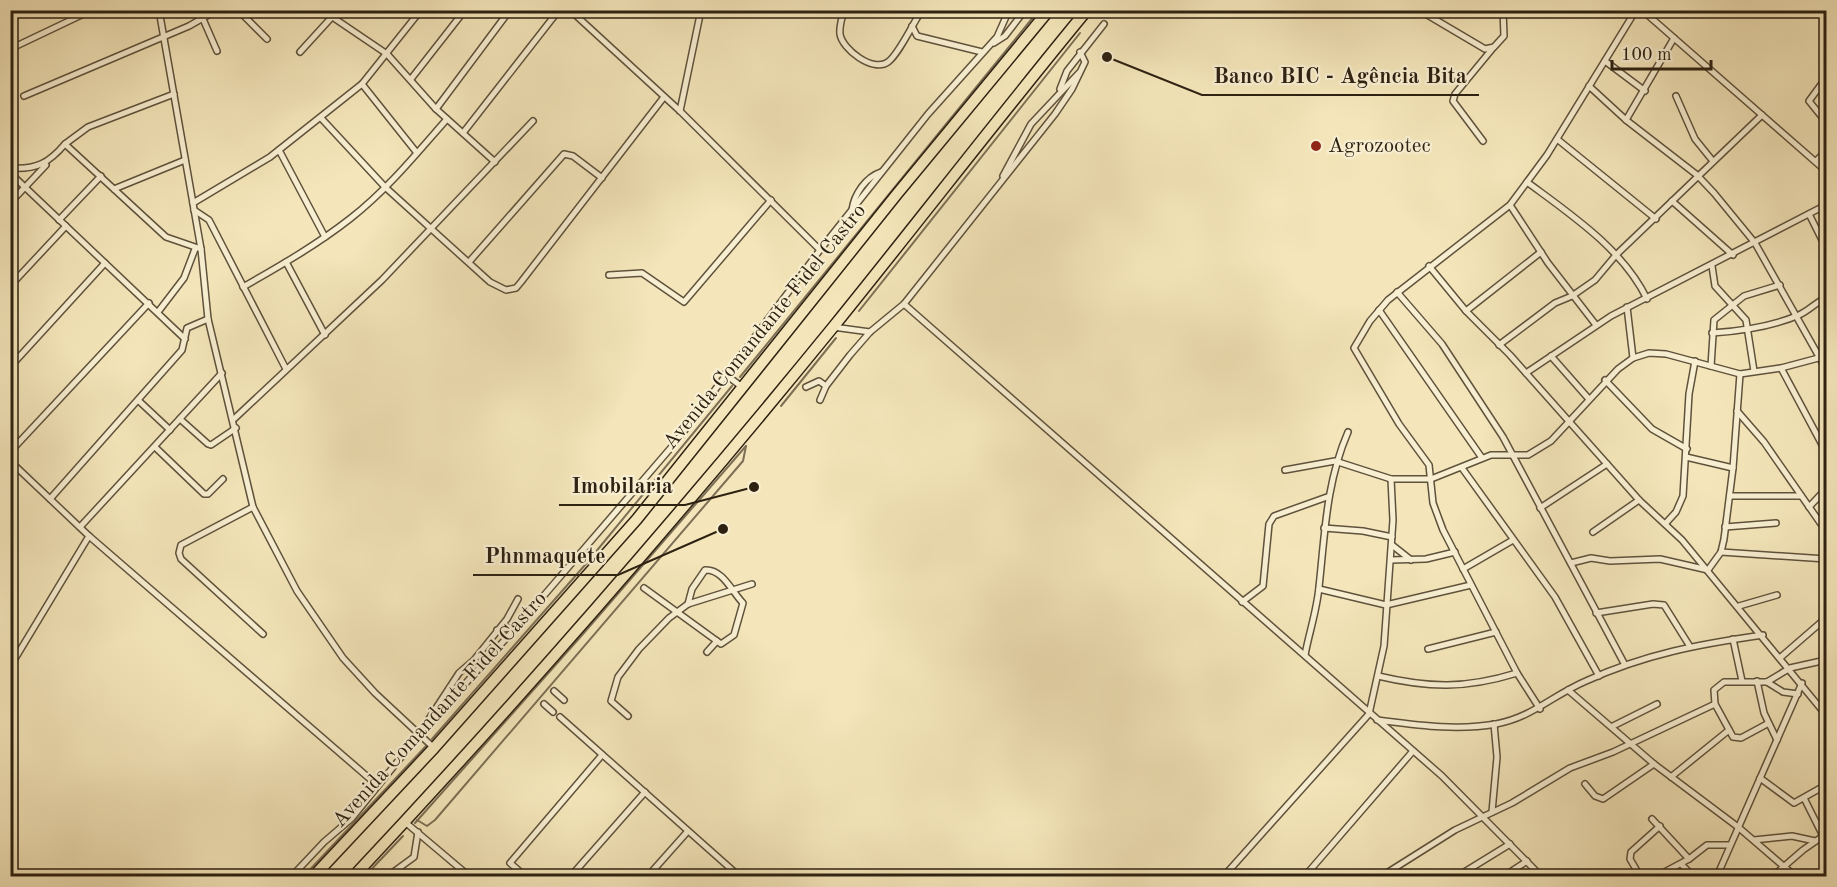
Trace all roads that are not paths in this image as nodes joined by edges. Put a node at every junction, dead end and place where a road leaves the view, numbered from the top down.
1 (92, 10) edge
2 (159, 10) edge
3 (217, 10) edge
4 (238, 10) edge
5 (322, 10) edge
6 (408, 10) edge
7 (421, 10) edge
8 (465, 10) edge
9 (510, 10) edge
10 (559, 10) edge
11 (570, 10) edge
12 (701, 10) edge
13 (844, 10) edge
14 (922, 10) edge
15 (1025, 10) edge
16 (1049, 10) edge
17 (1087, 10) edge
18 (1419, 10) edge
19 (1503, 10) edge
20 (1636, 10) edge
21 (1642, 10) edge
22 (1009, 11) edge
23 (416, 16) junction
24 (331, 18) junction
25 (203, 19) junction
26 (1104, 24) dead end
27 (912, 26) junction
28 (164, 34) junction
29 (1674, 38) junction
30 (267, 39) dead end
31 (1494, 47) junction
32 (10, 49) edge
33 (217, 51) dead end
34 (300, 52) dead end
35 (1080, 52) junction
36 (981, 53) junction
37 (387, 54) junction
38 (1605, 61) junction
39 (1082, 70) junction
40 (1827, 78) edge
41 (411, 79) junction
42 (362, 84) junction
43 (1590, 86) junction
44 (1645, 91) junction
45 (174, 94) junction
46 (1058, 94) junction
47 (24, 96) dead end
48 (1676, 96) dead end
49 (664, 97) junction
50 (436, 109) junction
51 (680, 111) junction
52 (1762, 115) junction
53 (321, 118) junction
54 (447, 119) junction
55 (1626, 120) junction
56 (533, 121) dead end
57 (1827, 122) edge
58 (463, 133) junction
59 (1557, 139) junction
60 (1483, 141) dead end
61 (65, 144) junction
62 (279, 150) junction
63 (1827, 151) edge
64 (417, 153) junction
65 (53, 158) junction
66 (185, 160) junction
67 (1713, 160) junction
68 (1816, 161) junction
69 (495, 162) junction
70 (10, 170) edge
71 (1827, 171) edge
72 (1698, 175) junction
73 (101, 176) junction
74 (602, 178) junction
75 (1527, 183) junction
76 (1000, 184) junction
77 (385, 187) junction
78 (24, 188) junction
79 (114, 189) junction
80 (771, 200) junction
81 (1672, 201) junction
82 (10, 203) edge
83 (193, 203) junction
84 (1510, 205) junction
85 (1827, 205) edge
86 (194, 210) junction
87 (1809, 214) junction
88 (1656, 219) junction
89 (59, 220) junction
90 (66, 226) junction
91 (429, 229) junction
92 (325, 237) junction
93 (1755, 243) junction
94 (1827, 248) edge
95 (198, 249) junction
96 (820, 250) junction
97 (1541, 252) junction
98 (1616, 255) junction
99 (1733, 255) junction
100 (286, 262) junction
101 (469, 262) junction
102 (105, 263) junction
103 (1712, 266) junction
104 (1429, 267) junction
105 (609, 274) dead end
106 (1780, 285) junction
107 (10, 286) edge
108 (243, 287) junction
109 (1397, 292) junction
110 (1572, 296) junction
111 (1647, 298) junction
112 (1827, 298) edge
113 (149, 303) junction
114 (904, 304) junction
115 (1734, 304) junction
116 (1627, 307) junction
117 (1379, 310) junction
118 (1466, 311) junction
119 (158, 312) junction
120 (1797, 316) junction
121 (208, 319) junction
122 (1596, 325) junction
123 (833, 327) junction
124 (1746, 330) junction
125 (870, 332) junction
126 (1712, 333) junction
127 (326, 335) junction
128 (185, 339) junction
129 (1499, 345) junction
130 (1551, 356) junction
131 (1824, 357) edge
132 (1633, 358) junction
133 (1695, 362) junction
134 (1711, 366) junction
135 (10, 367) edge
136 (1781, 368) junction
137 (286, 369) junction
138 (1827, 369) edge
139 (1754, 371) junction
140 (222, 373) junction
141 (1526, 373) junction
142 (725, 374) junction
143 (1740, 374) junction
144 (1605, 380) junction
145 (826, 386) junction
146 (742, 387) junction
147 (806, 387) dead end
148 (1588, 398) junction
149 (820, 400) dead end
150 (139, 401) junction
151 (1737, 411) junction
152 (180, 419) junction
153 (234, 419) junction
154 (1569, 421) junction
155 (236, 428) junction
156 (170, 430) junction
157 (1348, 432) dead end
158 (1827, 436) edge
159 (1820, 441) junction
160 (155, 447) junction
161 (1687, 449) junction
162 (10, 452) edge
163 (1827, 452) edge
164 (1512, 456) junction
165 (1686, 457) junction
166 (1482, 458) junction
167 (10, 461) edge
168 (1335, 461) junction
169 (1607, 464) junction
170 (1462, 468) junction
171 (1733, 468) junction
172 (1285, 470) dead end
173 (224, 479) dead end
174 (1391, 479) junction
175 (1431, 479) junction
176 (1827, 489) edge
177 (1730, 496) junction
178 (1801, 496) junction
179 (1327, 497) junction
180 (50, 499) junction
181 (1639, 501) junction
182 (253, 507) junction
183 (1809, 507) junction
184 (1540, 508) junction
185 (1776, 523) dead end
186 (1665, 524) junction
187 (1821, 524) dead end
188 (80, 527) junction
189 (1725, 527) junction
190 (1324, 528) junction
191 (1593, 532) dead end
192 (89, 537) junction
193 (1392, 537) junction
194 (1513, 540) junction
195 (1392, 545) junction
196 (1455, 552) junction
197 (1721, 552) junction
198 (1827, 559) edge
199 (1391, 560) junction
200 (1411, 560) junction
201 (1571, 563) junction
202 (1463, 569) junction
203 (1708, 570) junction
204 (752, 584) dead end
205 (1472, 585) junction
206 (644, 588) dead end
207 (1319, 589) junction
208 (732, 591) junction
209 (1777, 594) dead end
210 (518, 599) dead end
211 (1242, 602) junction
212 (688, 604) junction
213 (1386, 605) junction
214 (1739, 606) junction
215 (678, 611) junction
216 (1596, 613) junction
217 (1827, 618) edge
218 (516, 627) junction
219 (496, 631) junction
220 (1496, 632) junction
221 (263, 634) dead end
222 (1763, 635) junction
223 (1733, 639) junction
224 (717, 641) junction
225 (1689, 645) junction
226 (1428, 649) dead end
227 (707, 652) dead end
228 (1305, 655) junction
229 (1781, 657) junction
230 (474, 660) junction
231 (1827, 660) edge
232 (11, 665) edge
233 (480, 665) junction
234 (1625, 665) junction
235 (1790, 668) junction
236 (1517, 674) junction
237 (1378, 676) junction
238 (1599, 676) junction
239 (1742, 681) junction
240 (1757, 681) junction
241 (1767, 682) junction
242 (1802, 683) junction
243 (1568, 690) junction
244 (554, 691) dead end
245 (1798, 694) junction
246 (564, 700) dead end
247 (544, 704) dead end
248 (1657, 704) dead end
249 (1715, 704) junction
250 (1540, 709) junction
251 (553, 712) dead end
252 (1369, 714) junction
253 (1827, 715) edge
254 (628, 716) dead end
255 (560, 717) dead end
256 (1376, 720) junction
257 (1494, 724) junction
258 (1767, 724) junction
259 (1612, 726) junction
260 (1729, 730) junction
261 (419, 735) junction
262 (1777, 740) junction
263 (1630, 744) junction
264 (434, 748) junction
265 (1413, 751) junction
266 (602, 755) junction
267 (1654, 764) junction
268 (1671, 777) junction
269 (1760, 778) junction
270 (1585, 784) dead end
271 (377, 785) junction
272 (1827, 785) edge
273 (645, 792) junction
274 (1804, 798) junction
275 (1491, 812) junction
276 (1483, 817) junction
277 (1652, 819) dead end
278 (405, 822) junction
279 (1660, 826) junction
280 (1738, 827) junction
281 (688, 831) junction
282 (418, 832) junction
283 (1825, 835) edge
284 (1754, 840) junction
285 (1815, 841) junction
286 (1510, 844) junction
287 (1729, 845) junction
288 (1689, 860) junction
289 (1527, 861) junction
290 (1682, 864) junction
291 (1784, 866) junction
292 (732, 870) junction
293 (292, 876) edge
294 (314, 876) edge
295 (354, 876) edge
296 (388, 876) edge
297 (469, 876) edge
298 (525, 876) edge
299 (571, 876) edge
300 (648, 876) edge
301 (727, 876) edge
302 (739, 876) edge
303 (1224, 876) edge
304 (1305, 876) edge
305 (1382, 876) edge
306 (1458, 876) edge
307 (1504, 876) edge
308 (1540, 876) edge
309 (1641, 876) edge
310 (1657, 876) edge
311 (1693, 876) edge
312 (1717, 876) edge
313 (1773, 876) edge
314 (1795, 876) edge

1 - 32 street
2 - 28 street
3 - 25 street
4 - 30 street
5 - 24 street
6 - 23 street
7 - 23 street
8 - 41 street
9 - 50 street
10 - 58 street
11 - 49 street
12 - 51 street
13 - 27 street
14 - 27 street
15 - 36 street
16 - 146 highway, Avenida Comandante Fidel Castro
17 - 123 highway
18 - 31 street
19 - 31 street
20 - 38 street
21 - 29 street
22 - 36 street
23 - 37 street
24 - 34 street
24 - 37 street
25 - 28 street
25 - 33 street
26 - 35 street
27 - 36 street
28 - 45 street
28 - 47 street
29 - 44 street
29 - 52 street
31 - 60 street
35 - 39 street
35 - 46 street
36 - 96 street
37 - 41 street
37 - 42 street
38 - 43 street
38 - 44 street
39 - 46 street
39 - 76 street
40 - 57 street
41 - 50 street
42 - 53 street
42 - 64 street
43 - 55 street
43 - 59 street
44 - 55 street
45 - 61 street
45 - 66 street
46 - 76 street
48 - 67 street
49 - 51 street
49 - 74 street
50 - 54 street
51 - 80 street
52 - 67 street
52 - 68 street
53 - 62 street
53 - 77 street
54 - 58 street
54 - 64 street
55 - 72 street
56 - 69 street
58 - 69 street
59 - 75 street
59 - 88 street
61 - 65 street
61 - 73 street
62 - 83 street
62 - 92 street
63 - 68 street
64 - 77 street
65 - 70 street
65 - 78 street
66 - 79 street
66 - 83 street
67 - 72 street
68 - 71 street
69 - 91 street
70 - 78 street
72 - 81 street
72 - 93 street
73 - 79 street
73 - 89 street
74 - 101 street
74 - 101 street
75 - 84 street
75 - 98 street
76 - 114 street
77 - 91 street
77 - 92 street
78 - 82 street
78 - 89 street
79 - 95 street
80 - 96 street
80 - 105 street
81 - 88 street
81 - 99 street
83 - 86 street
84 - 97 street
84 - 104 street
85 - 87 street
86 - 95 street
86 - 108 street
87 - 93 street
87 - 94 street
88 - 98 street
89 - 90 street
90 - 102 street
90 - 107 street
91 - 101 street
91 - 127 street
92 - 100 street
93 - 99 street
93 - 106 street
95 - 119 street
95 - 121 street
96 - 142 street
97 - 110 street
97 - 118 street
98 - 110 street
98 - 111 street
99 - 103 street
100 - 108 street
100 - 127 street
102 - 113 street
102 - 135 street
103 - 111 street
103 - 115 street
104 - 109 street
104 - 118 street
106 - 115 street
106 - 120 street
108 - 137 street
109 - 117 street
109 - 164 street
110 - 122 street
110 - 129 street
111 - 116 street
112 - 120 street
113 - 119 street
113 - 162 street
114 - 125 street
114 - 211 street
115 - 124 street
115 - 126 street
116 - 122 street
116 - 132 street
117 - 166 street
117 - 175 street
118 - 129 street
119 - 128 street
120 - 124 street
120 - 131 street
121 - 128 street
121 - 140 street
122 - 130 street
123 - 125 street
123 - 278 highway
124 - 126 street
124 - 139 street
125 - 145 street
126 - 134 street
127 - 137 street
128 - 150 street
129 - 141 street
130 - 141 street
130 - 148 street
131 - 136 street
131 - 138 street
132 - 133 street
132 - 144 street
133 - 134 street
133 - 161 street
134 - 143 street
136 - 139 street
136 - 159 street
137 - 153 street
139 - 143 street
140 - 152 street
140 - 153 street
141 - 154 street
142 - 146 street
142 - 218 street
143 - 151 street
144 - 148 street
144 - 161 street
145 - 147 street
145 - 149 street
146 - 264 highway, Avenida Comandante Fidel Castro
148 - 154 street
150 - 156 street
150 - 180 street
151 - 171 street
151 - 178 street
152 - 155 street
152 - 156 street
153 - 155 street
154 - 164 street
154 - 169 street
155 - 182 street
156 - 160 street
157 - 168 street
158 - 159 street
159 - 163 street
160 - 173 street
160 - 188 street
161 - 165 street
164 - 166 street
164 - 184 street
165 - 171 street
165 - 186 street
166 - 170 street
167 - 180 street
168 - 172 street
168 - 174 street
168 - 179 street
169 - 181 street
169 - 184 street
170 - 175 street
170 - 194 street
171 - 177 street
174 - 175 street
174 - 193 street
175 - 196 street
176 - 183 street
177 - 178 street
177 - 189 street
178 - 183 street
179 - 190 street
179 - 211 street
180 - 188 street
181 - 186 street
181 - 191 street
182 - 221 street
182 - 261 street
183 - 187 street
184 - 201 street
185 - 189 street
186 - 203 street
188 - 192 street
189 - 197 street
190 - 193 street
190 - 207 street
192 - 232 street
192 - 271 street
193 - 195 street
194 - 202 street
194 - 238 street
195 - 199 street
195 - 200 street
196 - 200 street
196 - 202 street
197 - 198 street
197 - 203 street
199 - 200 street
199 - 213 street
201 - 203 street
201 - 216 street
202 - 205 street
203 - 214 street
204 - 208 street
205 - 213 street
205 - 220 street
206 - 215 street
207 - 213 street
207 - 228 street
208 - 212 street
208 - 212 street
208 - 224 street
209 - 214 street
210 - 219 street
211 - 228 street
212 - 215 street
213 - 237 street
214 - 222 street
215 - 224 street
215 - 254 street
216 - 225 street
216 - 234 street
217 - 229 street
218 - 219 street
218 - 233 street
219 - 230 street
220 - 226 street
220 - 236 street
222 - 223 street
222 - 229 street
223 - 225 street
223 - 239 street
224 - 227 street
225 - 234 street
228 - 252 street
229 - 235 street
230 - 233 street
230 - 261 street
231 - 235 street
233 - 261 street
234 - 238 street
235 - 241 street
235 - 242 street
236 - 237 street
236 - 250 street
237 - 252 street
238 - 243 street
239 - 240 street
239 - 249 street
240 - 241 street
240 - 258 street
241 - 245 street
242 - 245 street
242 - 253 street
243 - 250 street
243 - 259 street
244 - 246 street
245 - 262 street
247 - 251 street
248 - 259 street
249 - 260 street
249 - 263 street
250 - 257 street
252 - 256 street
252 - 303 street
255 - 266 street
256 - 257 street
256 - 265 street
257 - 275 street
258 - 260 street
258 - 262 street
259 - 263 street
260 - 268 street
261 - 264 street
261 - 271 street
262 - 269 street
263 - 267 street
263 - 275 street
264 - 294 highway, Avenida Comandante Fidel Castro
265 - 276 street
265 - 304 street
266 - 273 street
266 - 298 street
267 - 268 street
267 - 270 street
268 - 280 street
269 - 274 street
269 - 280 street
271 - 293 street
272 - 274 street
273 - 281 street
273 - 299 street
274 - 283 street
275 - 276 street
276 - 286 street
276 - 305 street
277 - 279 street
278 - 282 street
278 - 295 highway
279 - 288 street
279 - 309 street
280 - 284 street
280 - 287 street
281 - 292 street
281 - 300 street
282 - 296 street
282 - 297 street
283 - 285 street
284 - 285 street
284 - 291 street
285 - 291 street
286 - 289 street
286 - 306 street
287 - 288 street
287 - 312 street
288 - 290 street
289 - 307 street
289 - 308 street
290 - 310 street
290 - 311 street
291 - 313 street
291 - 314 street
292 - 301 street
292 - 302 street

